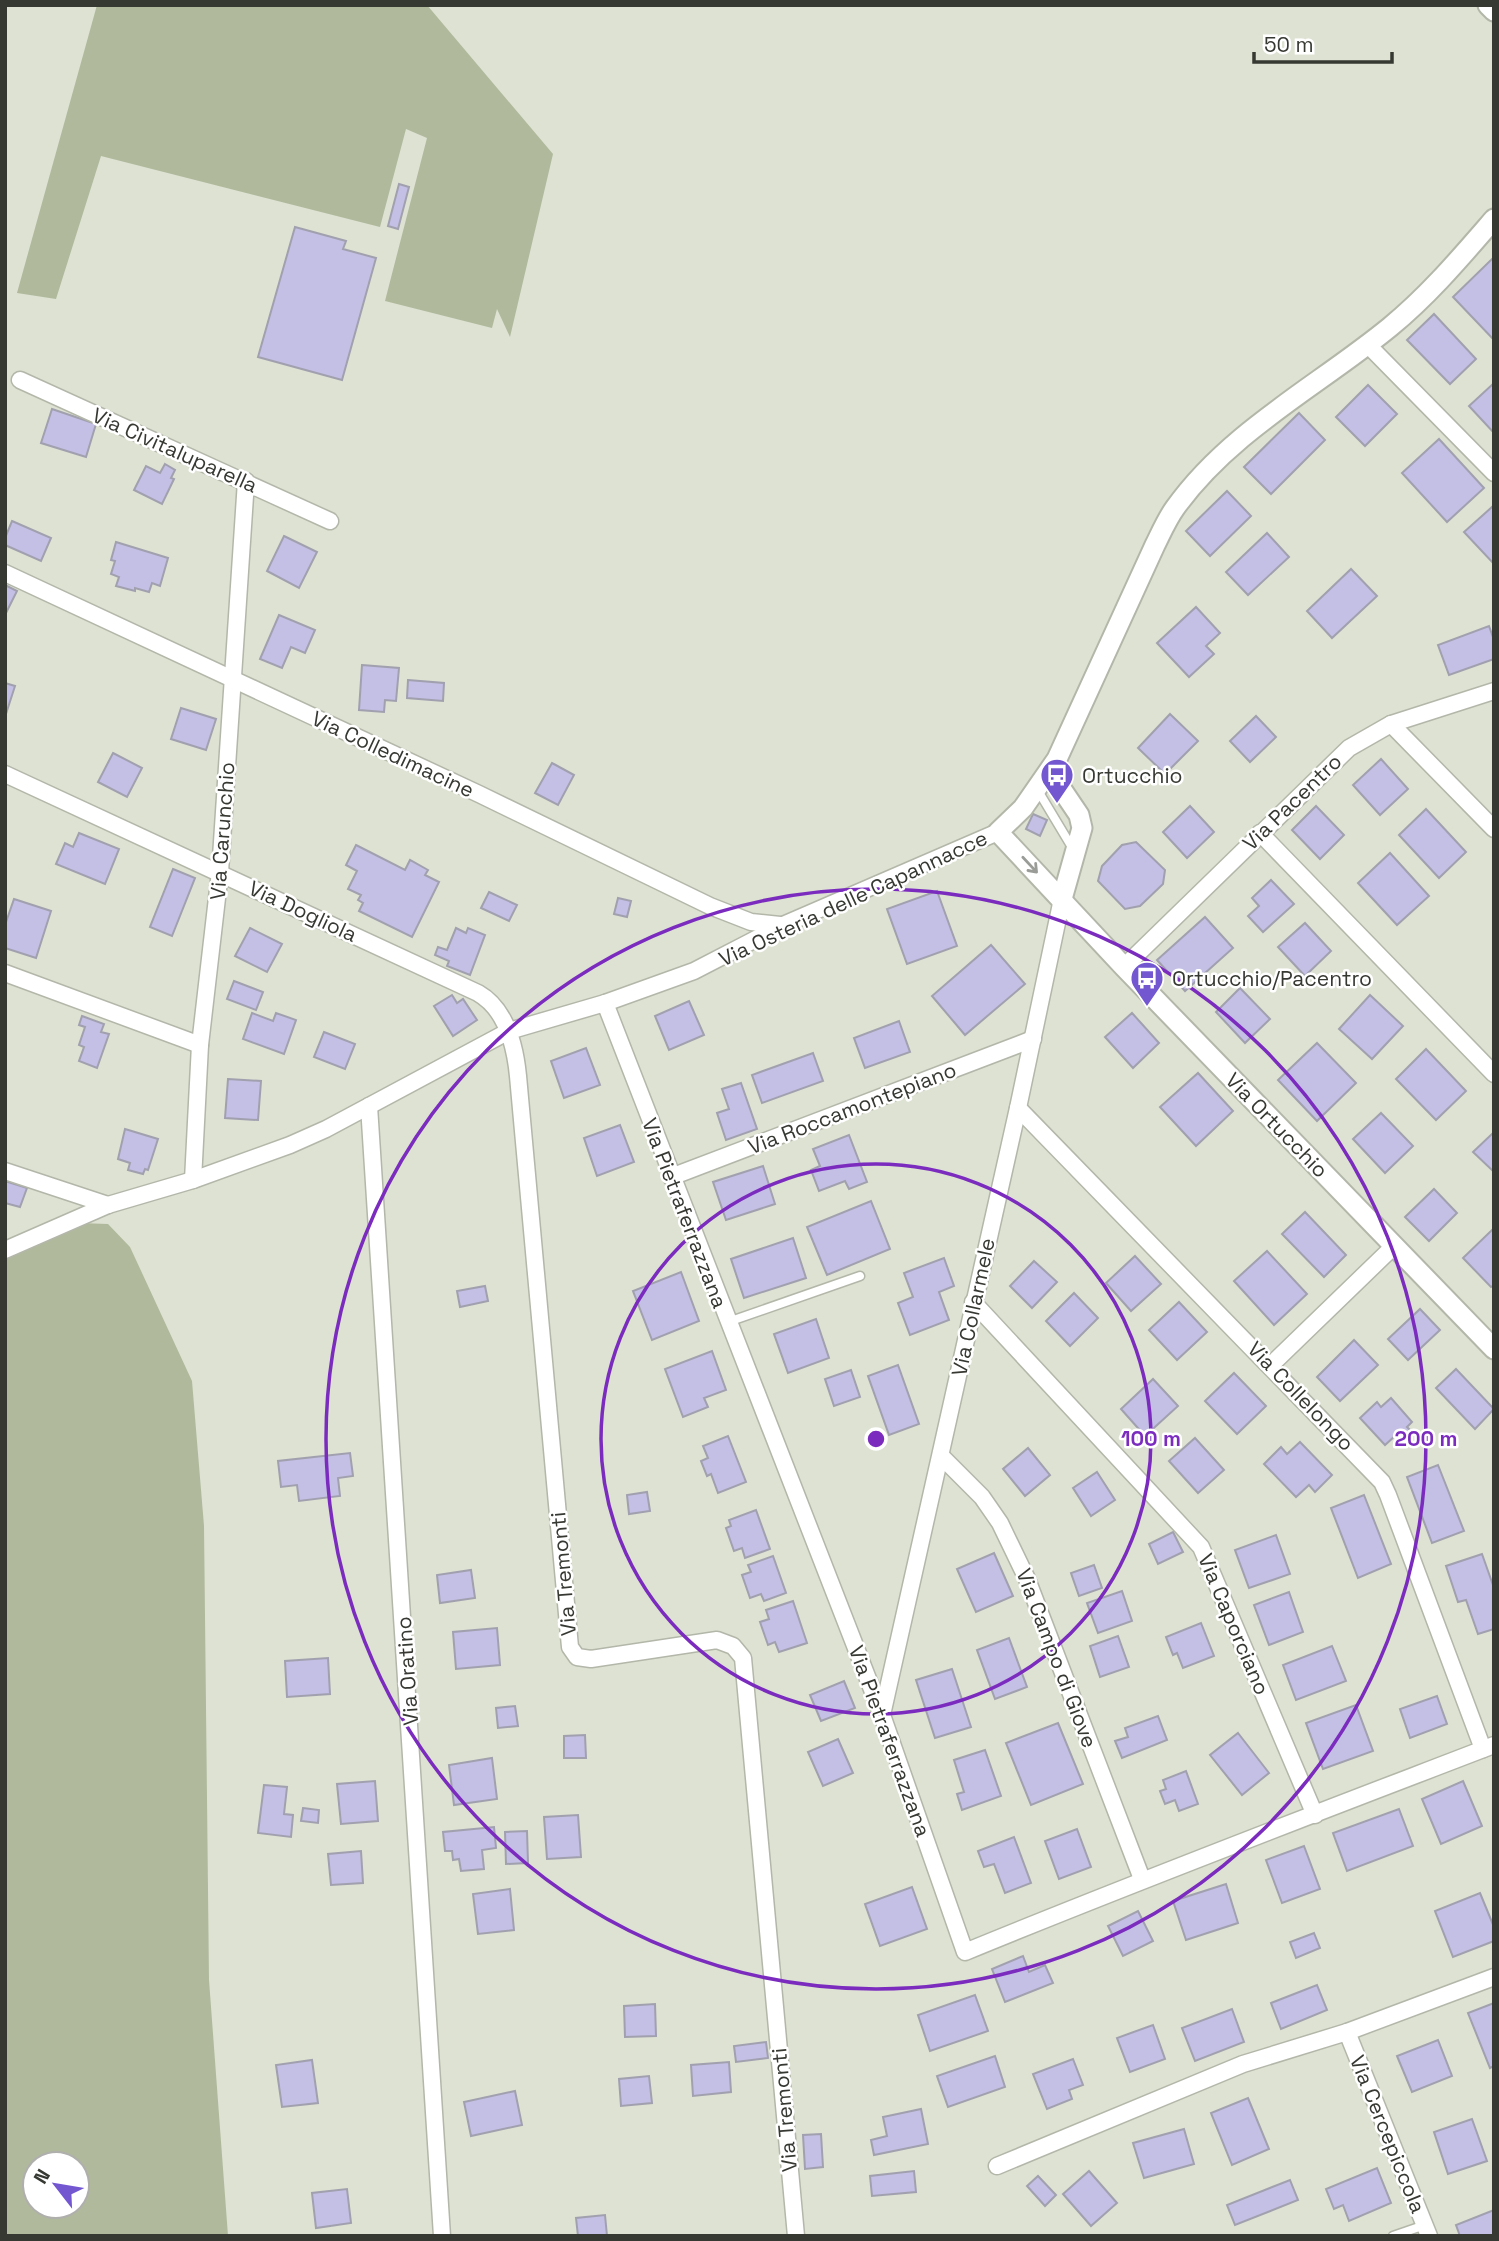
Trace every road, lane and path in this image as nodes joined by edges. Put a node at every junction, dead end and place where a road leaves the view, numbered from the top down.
1 (1488, 5) edge
2 (1494, 11) edge
3 (1494, 219) edge
4 (1368, 345) junction
5 (20, 380) dead end
6 (1494, 473) edge
7 (246, 481) junction
8 (330, 521) dead end
9 (5, 573) edge
10 (233, 678) junction
11 (1494, 691) edge
12 (1391, 724) junction
13 (1050, 772) junction
14 (5, 774) edge
15 (1037, 789) junction
16 (1494, 829) edge
17 (998, 832) junction
18 (1259, 833) junction
19 (1076, 855) junction
20 (220, 872) junction
21 (1062, 899) junction
22 (783, 925) junction
23 (1124, 967) junction
24 (5, 973) edge
25 (605, 1003) junction
26 (509, 1031) junction
27 (1033, 1039) junction
28 (201, 1045) junction
29 (1494, 1074) edge
30 (369, 1106) junction
31 (1018, 1108) junction
32 (5, 1171) edge
33 (671, 1177) junction
34 (193, 1180) junction
35 (108, 1205) junction
36 (1394, 1246) junction
37 (5, 1250) edge
38 (860, 1276) dead end
39 (973, 1302) junction
40 (728, 1322) junction
41 (1494, 1349) edge
42 (1271, 1365) junction
43 (941, 1456) junction
44 (882, 1715) junction
45 (1488, 1747) edge
46 (1315, 1815) junction
47 (1142, 1879) junction
48 (1494, 1977) edge
49 (1347, 2032) junction
50 (996, 2166) dead end
51 (1427, 2230) edge
52 (442, 2236) edge
53 (796, 2236) edge
54 (1394, 2236) edge

1 - 2 street
3 - 4 street, Via Osteria delle Capannacce
4 - 6 street
4 - 13 street, Via Osteria delle Capannacce
5 - 7 street, Via Civitaluparella
7 - 8 street, Via Civitaluparella
7 - 10 street, Via Carunchio
9 - 10 street, Via Colledimacine
10 - 20 street, Via Carunchio
10 - 22 street, Via Colledimacine
11 - 12 street, Via Pacentro
12 - 16 street
12 - 18 street, Via Pacentro
13 - 15 street, Via Osteria delle Capannacce
13 - 19 street
14 - 20 street, Via Dogliola
15 - 17 street, Via Osteria delle Capannacce
15 - 19 lane
17 -> 21 street, Via Ortucchio
17 - 22 street, Via Osteria delle Capannacce
18 - 23 street, Via Pacentro
18 - 29 street
19 - 21 street
20 - 26 street, Via Dogliola
20 - 28 street, Via Carunchio
21 - 23 street, Via Ortucchio
21 - 27 street, Via Collarmele
22 - 25 street, Via Osteria delle Capannacce
23 - 36 street, Via Ortucchio
24 - 28 street
25 - 26 street, Via Osteria delle Capannacce
25 - 33 street, Via Pietraferrazzana
26 - 30 street, Via Osteria delle Capannacce
26 - 53 street, Via Tremonti
27 - 31 street, Via Collarmele
27 - 33 street, Via Roccamontepiano
28 - 34 street, Via Carunchio
30 - 34 street, Via Osteria delle Capannacce
30 - 52 street, Via Oratino
31 - 39 street, Via Collarmele
31 - 42 street, Via Collelongo
32 - 35 street
33 - 40 street, Via Pietraferrazzana
34 - 35 street, Via Osteria delle Capannacce
35 - 37 street, Via Osteria delle Capannacce
36 - 41 street, Via Ortucchio
36 - 42 street
38 - 40 lane
39 - 43 street, Via Collarmele
39 - 46 street, Via Caporciano
40 - 44 street, Via Pietraferrazzana
42 - 45 street, Via Collelongo
43 - 44 street, Via Collarmele
43 - 47 street, Via Campo di Giove
44 - 47 street, Via Pietraferrazzana
45 - 46 street, Via Pietraferrazzana
46 - 47 street, Via Pietraferrazzana
48 - 49 street
49 - 50 street
49 - 51 street, Via Cercepiccola
51 - 54 lane

